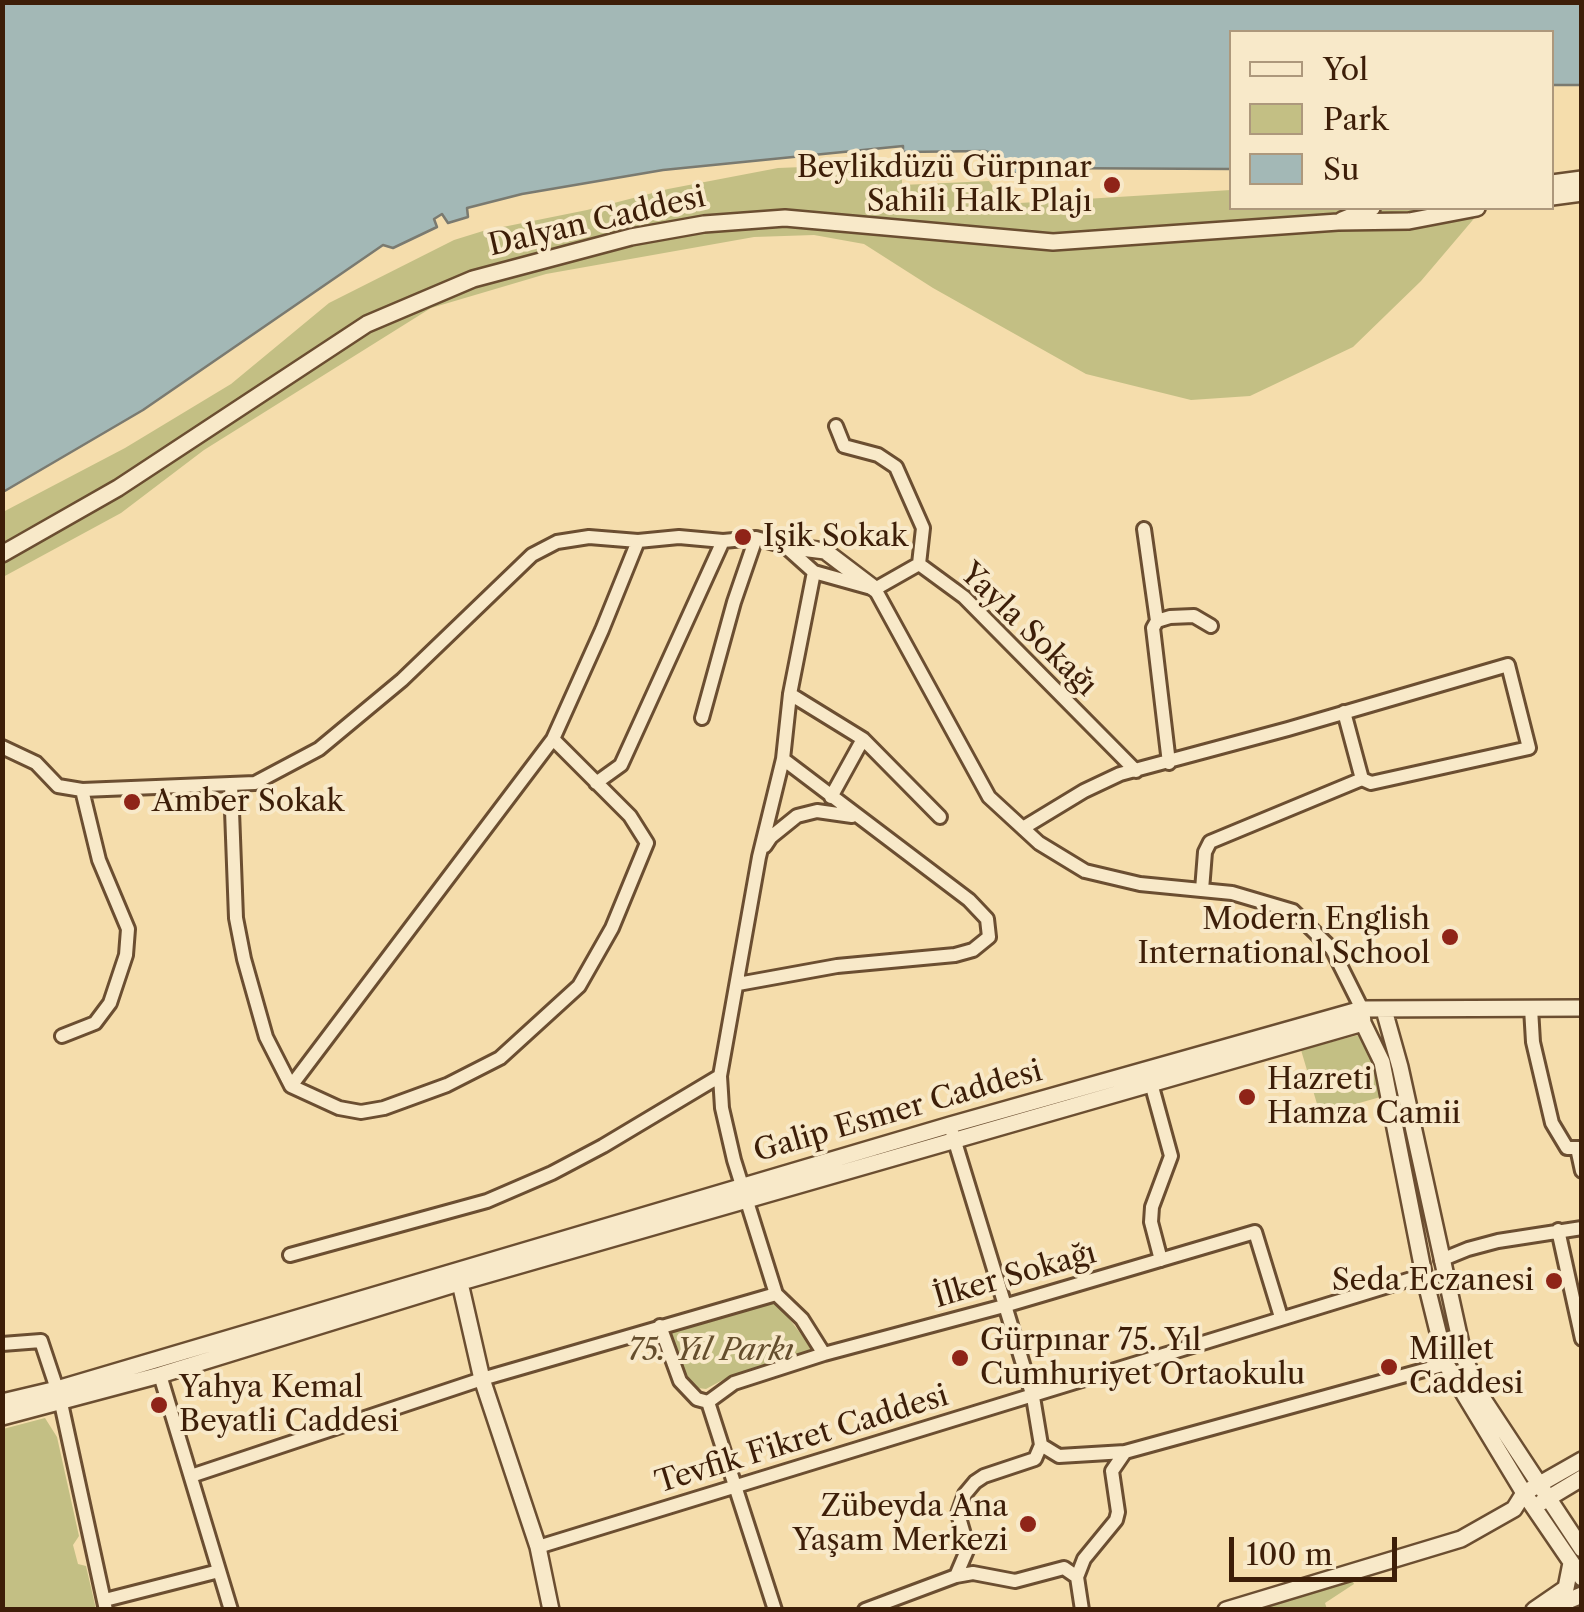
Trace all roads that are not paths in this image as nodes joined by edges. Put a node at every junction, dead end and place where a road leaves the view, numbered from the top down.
1 (1582, 179) edge
2 (1554, 183) edge
3 (1582, 194) edge
4 (1554, 197) edge
5 (1367, 210) edge
6 (1452, 210) edge
7 (1416, 213) edge
8 (1338, 222) junction
9 (836, 426) dead end
10 (1144, 529) dead end
11 (756, 538) junction
12 (638, 541) junction
13 (723, 541) junction
14 (784, 546) junction
15 (2, 554) edge
16 (919, 564) junction
17 (814, 572) junction
18 (875, 589) junction
19 (1157, 621) junction
20 (1212, 626) dead end
21 (790, 694) junction
22 (1344, 712) junction
23 (702, 718) dead end
24 (553, 738) junction
25 (862, 739) junction
26 (2, 748) edge
27 (782, 759) junction
28 (1169, 763) junction
29 (1136, 771) junction
30 (1362, 779) junction
31 (596, 783) junction
32 (232, 784) junction
33 (82, 790) junction
34 (831, 797) junction
35 (854, 816) junction
36 (940, 817) dead end
37 (1023, 828) junction
38 (759, 857) junction
39 (1202, 890) junction
40 (738, 984) junction
41 (1531, 1008) junction
42 (1582, 1008) edge
43 (1384, 1010) junction
44 (1362, 1016) junction
45 (62, 1036) dead end
46 (720, 1076) junction
47 (1151, 1083) junction
48 (290, 1086) junction
49 (952, 1132) junction
50 (1579, 1148) edge
51 (1582, 1172) edge
52 (746, 1191) junction
53 (1582, 1228) edge
54 (1558, 1230) junction
55 (290, 1255) dead end
56 (1161, 1260) junction
57 (1441, 1260) junction
58 (1424, 1275) junction
59 (458, 1277) junction
60 (776, 1294) junction
61 (1004, 1306) junction
62 (1282, 1317) junction
63 (660, 1326) junction
64 (1582, 1339) edge
65 (2, 1344) edge
66 (824, 1354) junction
67 (1464, 1358) junction
68 (1446, 1364) junction
69 (158, 1367) junction
70 (482, 1379) junction
71 (59, 1396) junction
72 (1033, 1397) junction
73 (2, 1402) edge
74 (708, 1402) junction
75 (2, 1417) edge
76 (1041, 1445) junction
77 (1126, 1452) junction
78 (1059, 1456) junction
79 (1080, 1457) junction
80 (1035, 1459) junction
81 (1582, 1460) edge
82 (191, 1476) junction
83 (1582, 1478) edge
84 (1112, 1483) junction
85 (735, 1486) junction
86 (1545, 1490) junction
87 (1524, 1493) junction
88 (1534, 1508) junction
89 (1514, 1509) junction
90 (538, 1547) junction
91 (968, 1548) junction
92 (1576, 1556) edge
93 (1084, 1560) junction
94 (1060, 1568) junction
95 (219, 1571) junction
96 (956, 1576) junction
97 (994, 1576) junction
98 (1077, 1577) junction
99 (1582, 1578) edge
100 (1582, 1595) edge
101 (106, 1605) edge
102 (1234, 1608) edge
103 (232, 1610) edge
104 (551, 1610) edge
105 (776, 1610) edge
106 (865, 1610) edge
107 (1082, 1610) edge
108 (1534, 1610) edge
109 (1549, 1610) edge

1 - 2 street
3 - 4 street
5 - 8 street, Dalyan Caddesi
6 - 7 street, Dalyan Caddesi
7 - 8 street, Dalyan Caddesi
8 - 15 street, Dalyan Caddesi
9 - 16 street
10 - 19 street
11 - 13 street
11 - 14 street
11 - 23 street
12 - 13 street
12 - 24 street
12 - 32 street
13 - 31 street
14 - 17 street
14 - 18 street
16 - 18 street, Yayla Sokağı
16 - 29 street, Yayla Sokağı
17 - 18 street
17 - 21 street
18 - 37 street
19 - 20 street
19 - 28 street
21 - 25 street
21 - 27 street
22 - 28 street
22 - 30 street
22 - 30 street
24 - 31 street
24 - 48 street
25 - 34 street
25 - 36 street
26 - 33 street
27 - 34 street
27 - 38 street
28 - 29 street
29 - 37 street
30 - 39 street
31 - 48 street
32 - 33 street
32 - 48 street
33 - 45 street
34 - 35 street
35 - 38 street
35 - 40 street
37 - 39 street
38 - 40 street
39 - 44 street
40 - 46 street
41 - 42 street
41 - 43 street
41 - 50 street
43 - 44 street
43 - 57 street
44 - 47 street
44 - 49 street, Galip Esmer Caddesi
44 - 58 street
46 - 52 street
46 - 55 street
47 - 49 street
47 - 56 street
49 - 52 street, Galip Esmer Caddesi
49 - 61 street
50 - 51 street
52 - 59 street, Galip Esmer Caddesi
52 - 60 street
53 - 54 street
54 - 57 street
54 - 64 street
56 - 61 street, İlker Sokağı
56 - 62 street, İlker Sokağı
57 - 67 street
58 - 62 street, Tevfik Fikret Caddesi
58 - 68 street
59 - 69 street, Galip Esmer Caddesi
59 - 70 street
60 - 63 street
60 - 66 street
61 - 66 street, İlker Sokağı
61 - 72 street
62 - 72 street, Tevfik Fikret Caddesi
63 - 70 street
63 - 74 street
65 - 71 street
66 - 74 street, İlker Sokağı
67 - 68 street
67 - 86 street
68 - 77 street
68 - 87 street
69 - 71 street, Galip Esmer Caddesi
69 - 82 street
70 - 82 street
70 - 90 street
71 - 73 street
71 - 75 street
71 - 101 street
72 - 76 street
72 - 85 street, Tevfik Fikret Caddesi
74 - 85 street
76 - 78 street
76 - 80 street
77 - 79 street
77 - 84 street
78 - 79 street
78 - 80 street
79 - 84 street
80 - 91 street
81 - 86 street
82 - 95 street
83 - 86 street
84 - 93 street
85 - 90 street, Tevfik Fikret Caddesi
85 - 105 street
86 - 87 street
86 - 88 street
86 - 92 street
87 - 88 street
87 - 89 street
88 - 89 street
88 - 92 street
89 - 102 street
90 - 104 street
91 - 96 street
91 - 97 street
92 - 99 street
92 - 108 street
93 - 94 street
93 - 98 street
94 - 97 street
94 - 98 street
95 - 101 street
95 - 103 street
96 - 97 street
96 - 106 street
98 - 107 street
100 - 109 street

